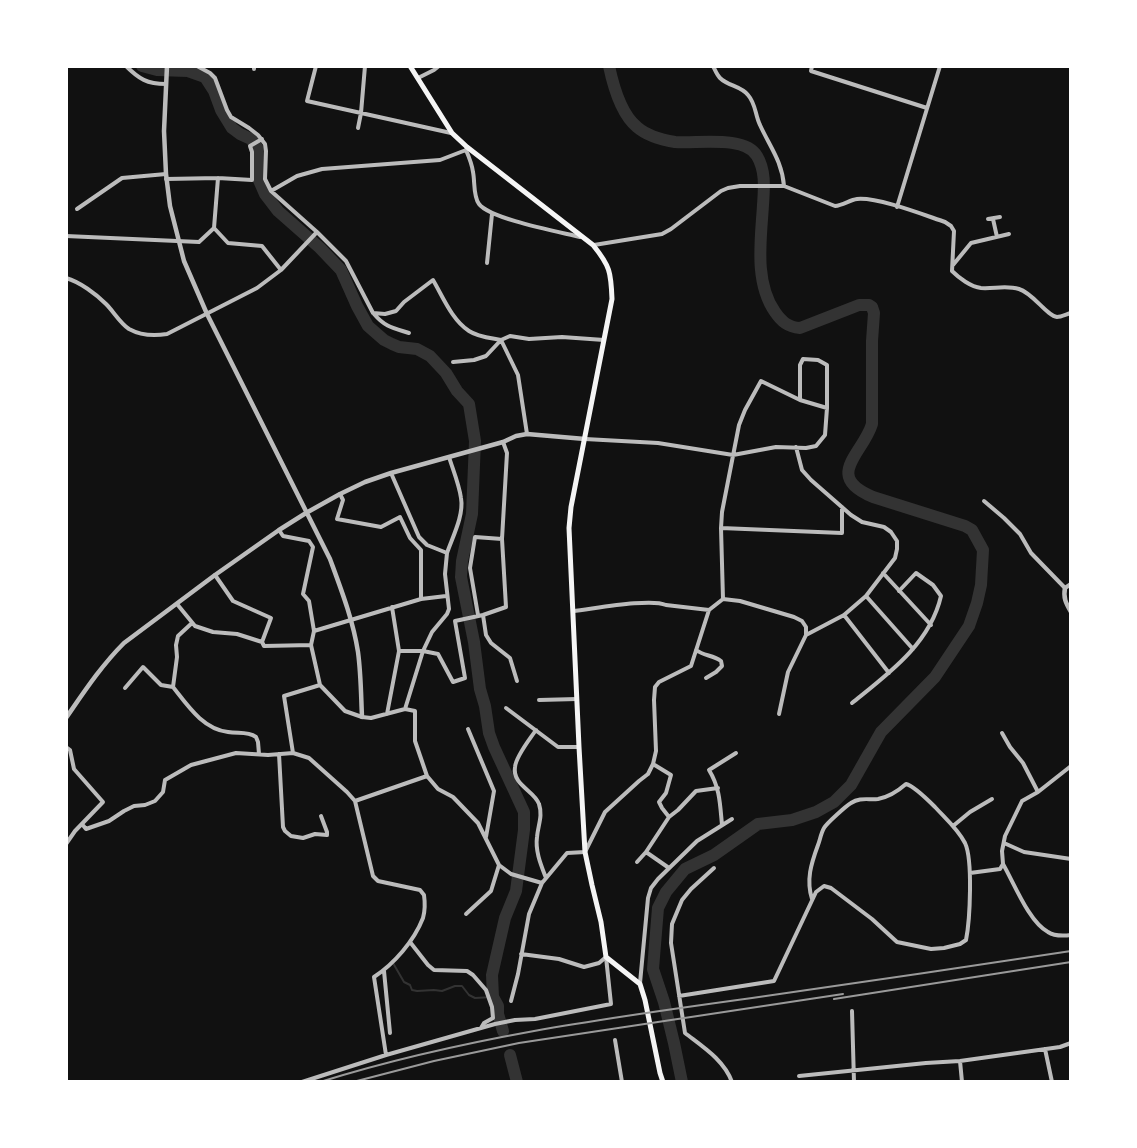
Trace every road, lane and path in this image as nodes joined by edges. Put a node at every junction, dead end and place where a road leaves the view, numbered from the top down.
1 (126, 66) edge
2 (167, 66) edge
3 (197, 66) edge
4 (316, 66) edge
5 (365, 66) edge
6 (410, 66) edge
7 (439, 66) edge
8 (713, 66) edge
9 (812, 66) edge
10 (940, 66) edge
11 (433, 68) edge
12 (418, 78) junction
13 (166, 82) junction
14 (927, 108) junction
15 (361, 113) junction
16 (358, 128) dead end
17 (452, 133) junction
18 (262, 140) junction
19 (466, 148) junction
20 (166, 177) junction
21 (218, 178) junction
22 (781, 186) junction
23 (271, 190) junction
24 (897, 207) junction
25 (77, 209) dead end
26 (492, 214) junction
27 (999, 217) dead end
28 (214, 228) junction
29 (317, 232) junction
30 (1009, 234) dead end
31 (66, 236) edge
32 (583, 237) junction
33 (997, 237) junction
34 (178, 241) junction
35 (593, 245) junction
36 (487, 263) dead end
37 (952, 265) junction
38 (281, 270) junction
39 (66, 278) edge
40 (373, 313) junction
41 (1071, 313) edge
42 (207, 314) junction
43 (409, 333) dead end
44 (501, 340) junction
45 (604, 340) junction
46 (453, 362) dead end
47 (800, 400) junction
48 (827, 408) junction
49 (527, 434) junction
50 (585, 439) junction
51 (503, 442) junction
52 (796, 447) junction
53 (733, 455) junction
54 (448, 457) junction
55 (391, 473) junction
56 (340, 494) junction
57 (984, 501) dead end
58 (842, 507) junction
59 (306, 513) junction
60 (721, 528) junction
61 (279, 530) junction
62 (502, 539) junction
63 (447, 553) junction
64 (883, 573) junction
65 (215, 575) junction
66 (1071, 584) edge
67 (1065, 588) junction
68 (899, 591) junction
69 (446, 596) junction
70 (866, 596) junction
71 (421, 599) junction
72 (723, 599) junction
73 (177, 604) junction
74 (392, 607) junction
75 (709, 610) junction
76 (573, 611) junction
77 (1071, 612) edge
78 (478, 615) junction
79 (844, 615) junction
80 (351, 621) junction
81 (192, 623) junction
82 (931, 625) junction
83 (314, 631) junction
84 (806, 635) junction
85 (262, 642) junction
86 (311, 645) junction
87 (913, 649) junction
88 (696, 650) junction
89 (399, 651) junction
90 (423, 651) junction
91 (889, 672) junction
92 (705, 678) dead end
93 (517, 681) dead end
94 (320, 685) junction
95 (173, 687) junction
96 (125, 688) dead end
97 (577, 699) junction
98 (539, 700) dead end
99 (852, 703) dead end
100 (506, 708) dead end
101 (405, 709) junction
102 (387, 714) junction
103 (779, 714) dead end
104 (362, 717) junction
105 (66, 718) edge
106 (468, 729) dead end
107 (536, 730) junction
108 (1002, 733) dead end
109 (66, 747) edge
110 (579, 747) junction
111 (293, 753) junction
112 (736, 753) dead end
113 (259, 754) junction
114 (279, 754) junction
115 (653, 764) junction
116 (1071, 766) edge
117 (427, 776) junction
118 (718, 788) junction
119 (1038, 792) junction
120 (992, 799) dead end
121 (355, 801) junction
122 (321, 816) dead end
123 (669, 817) junction
124 (732, 819) dead end
125 (81, 825) junction
126 (722, 825) junction
127 (953, 826) junction
128 (486, 838) junction
129 (1004, 843) junction
130 (66, 844) edge
131 (585, 852) junction
132 (646, 852) junction
133 (1071, 859) edge
134 (637, 862) dead end
135 (1003, 864) junction
136 (499, 865) junction
137 (669, 868) junction
138 (714, 868) dead end
139 (970, 873) junction
140 (546, 878) junction
141 (542, 883) junction
142 (812, 899) junction
143 (466, 914) dead end
144 (1071, 935) edge
145 (410, 942) junction
146 (521, 954) junction
147 (606, 957) junction
148 (384, 971) junction
149 (640, 984) junction
150 (680, 996) junction
151 (511, 1001) dead end
152 (852, 1011) dead end
153 (481, 1028) junction
154 (390, 1033) dead end
155 (615, 1040) dead end
156 (1071, 1043) edge
157 (1046, 1049) junction
158 (386, 1055) junction
159 (960, 1061) junction
160 (854, 1070) junction
161 (799, 1076) dead end
162 (302, 1082) edge
163 (622, 1082) edge
164 (663, 1082) edge
165 (732, 1082) edge
166 (854, 1082) edge
167 (962, 1082) edge
168 (1052, 1082) edge

1 - 13 street
2 - 13 street
3 - 18 street
4 - 15 street
5 - 15 street
6 - 12 main road
7 - 11 street
8 - 22 street
9 - 14 street
10 - 14 street
11 - 12 street
12 - 17 main road
13 - 20 street
14 - 24 street
15 - 16 street
15 - 17 street
17 - 19 main road
18 - 21 street
18 - 23 street
19 - 23 street
19 - 26 street
19 - 32 main road
20 - 21 street
20 - 25 street
20 - 34 street
21 - 28 street
22 - 24 street
22 - 35 street
23 - 29 street
24 - 37 street
26 - 32 street
26 - 36 street
27 - 33 street
28 - 34 street
28 - 38 street
29 - 38 street
29 - 40 street
30 - 33 street
31 - 34 street
32 - 35 main road
33 - 37 street
34 - 42 street
35 - 45 main road
37 - 41 street
38 - 42 street
39 - 42 street
40 - 43 street
40 - 44 street
42 - 59 street
44 - 45 street
44 - 46 street
44 - 49 street
45 - 50 main road
47 - 48 street
47 - 48 street
47 - 53 street
48 - 52 street
49 - 50 street
49 - 51 street
50 - 53 street
50 - 76 main road
51 - 54 street
51 - 62 street
52 - 53 street
52 - 58 street
53 - 60 street
54 - 55 street
54 - 63 street
55 - 56 street
55 - 63 street
56 - 59 street
56 - 71 street
57 - 67 street
58 - 60 street
58 - 64 street
59 - 61 street
59 - 80 street
60 - 72 street
61 - 65 street
61 - 83 street
62 - 78 street
62 - 78 street
63 - 69 street
64 - 68 street
64 - 70 street
65 - 73 street
65 - 85 street
66 - 67 street
67 - 77 street
68 - 82 street
68 - 82 street
69 - 71 street
69 - 90 street
70 - 79 street
70 - 87 street
71 - 74 street
72 - 75 street
72 - 84 street
73 - 81 street
73 - 105 street
74 - 80 street
74 - 89 street
75 - 76 street
75 - 88 street
76 - 97 main road
78 - 90 street
78 - 93 street
79 - 84 street
79 - 91 street
80 - 83 street
80 - 104 street
81 - 85 street
81 - 95 street
82 - 87 street
83 - 86 street
84 - 103 street
85 - 86 street
86 - 94 street
87 - 91 street
88 - 92 street
88 - 115 street
89 - 90 street
89 - 102 street
90 - 101 street
91 - 99 street
94 - 104 street
94 - 111 street
95 - 96 street
95 - 113 street
97 - 98 street
97 - 110 main road
100 - 107 street
101 - 102 street
101 - 117 street
102 - 104 street
106 - 128 street
107 - 110 street
107 - 140 street
108 - 119 street
109 - 125 street
110 - 131 main road
111 - 114 street
111 - 121 street
112 - 118 street
113 - 114 street
113 - 125 street
114 - 122 street
115 - 123 street
115 - 131 street
116 - 119 street
117 - 121 street
117 - 128 street
118 - 123 street
118 - 126 street
119 - 129 street
120 - 127 street
121 - 145 street
123 - 132 street
124 - 126 street
125 - 130 street
126 - 137 street
127 - 139 street
127 - 142 street
128 - 136 street
129 - 133 street
129 - 135 street
131 - 140 street
131 - 147 main road
132 - 134 street
132 - 137 street
135 - 139 street
135 - 144 street
136 - 141 street
136 - 143 street
137 - 149 street
138 - 150 street
139 - 142 street
140 - 141 street
141 - 146 street
142 - 150 street
145 - 148 street
145 - 153 street
146 - 147 street
146 - 151 street
147 - 149 main road
147 - 153 street
148 - 154 street
148 - 158 street
149 - 164 main road
150 - 165 street
152 - 160 street
153 - 158 street
155 - 163 street
156 - 157 street
157 - 159 street
157 - 168 street
158 - 162 street
159 - 160 street
159 - 167 street
160 - 161 street
160 - 166 street

